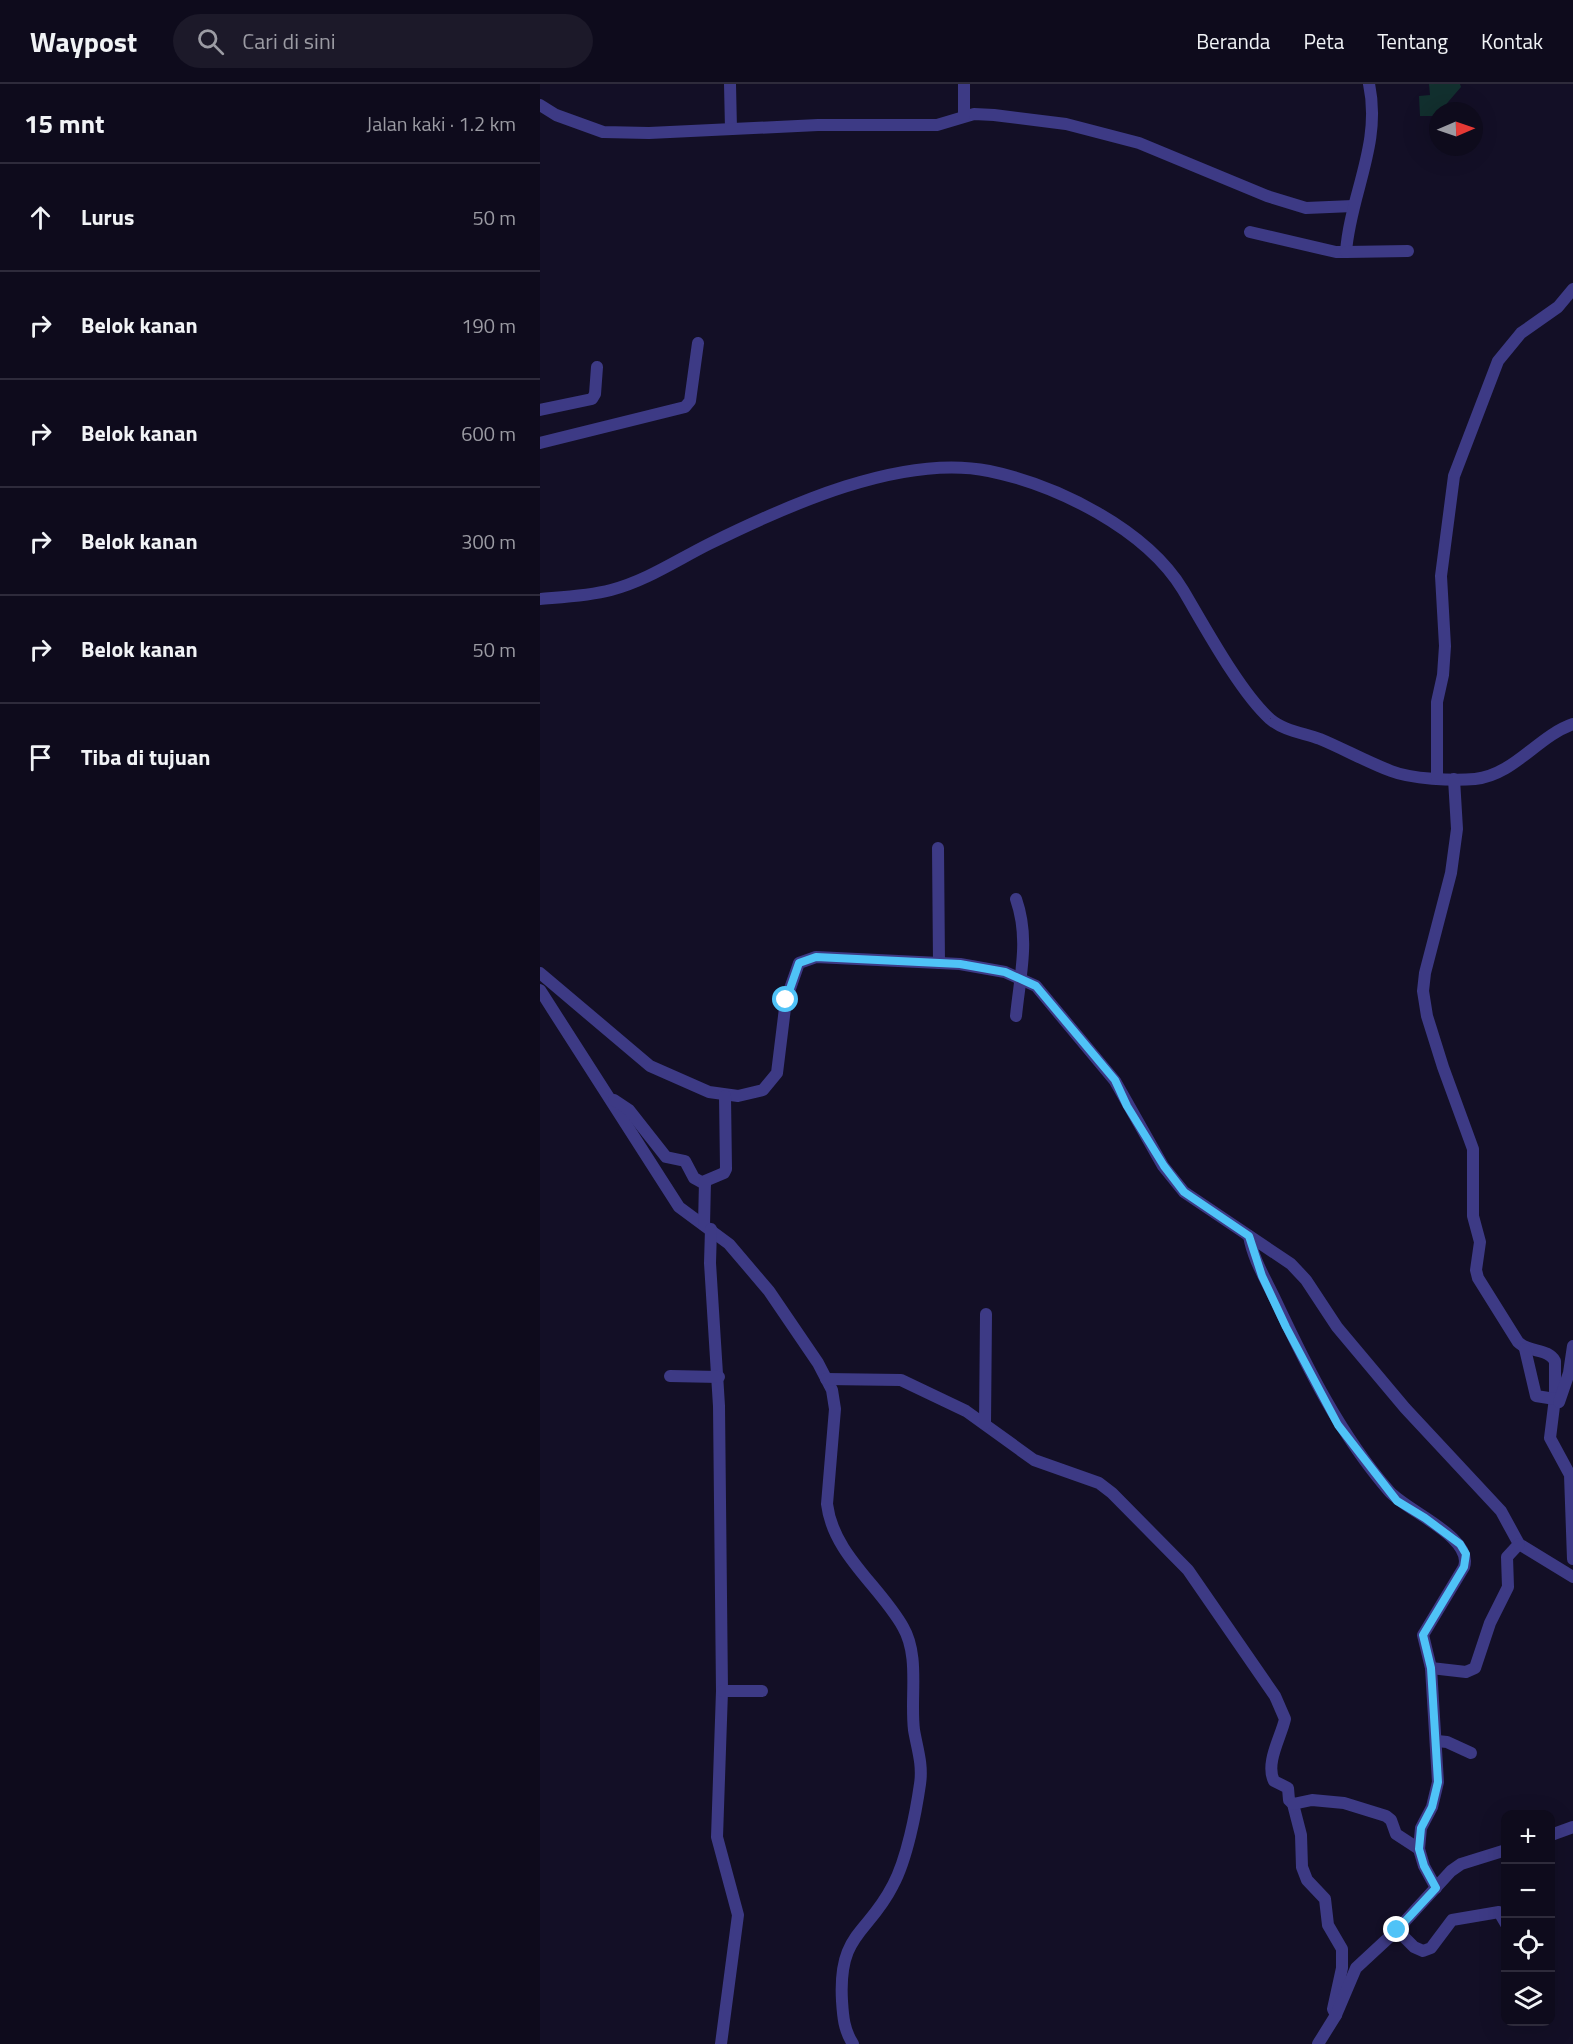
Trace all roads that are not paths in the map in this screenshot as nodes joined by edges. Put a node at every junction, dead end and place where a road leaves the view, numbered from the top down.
1 (730, 84) edge
2 (964, 84) edge
3 (1369, 84) edge
4 (540, 105) edge
5 (964, 116) junction
6 (731, 129) junction
7 (1353, 206) junction
8 (1250, 232) dead end
9 (1408, 251) dead end
10 (1346, 252) junction
11 (1573, 289) edge
12 (698, 343) dead end
13 (597, 367) dead end
14 (540, 410) edge
15 (540, 443) edge
16 (540, 599) edge
17 (1573, 724) edge
18 (1437, 778) junction
19 (1454, 779) junction
20 (938, 848) dead end
21 (1016, 899) dead end
22 (939, 963) junction
23 (540, 973) edge
24 (1020, 976) junction
25 (540, 990) edge
26 (1016, 1016) dead end
27 (609, 1096) junction
28 (725, 1096) junction
29 (705, 1184) junction
30 (707, 1227) junction
31 (1249, 1236) junction
32 (986, 1314) dead end
33 (1573, 1346) edge
34 (1525, 1349) junction
35 (670, 1376) dead end
36 (719, 1377) junction
37 (826, 1379) junction
38 (1555, 1399) junction
39 (985, 1424) junction
40 (1551, 1442) junction
41 (1519, 1544) junction
42 (1573, 1559) edge
43 (1573, 1577) edge
44 (1431, 1668) junction
45 (722, 1691) junction
46 (762, 1691) dead end
47 (1437, 1741) junction
48 (1471, 1753) dead end
49 (1293, 1804) junction
50 (1573, 1827) edge
51 (1555, 1834) edge
52 (1419, 1849) junction
53 (1501, 1852) edge
54 (1436, 1888) junction
55 (1502, 1918) edge
56 (1397, 1930) junction
57 (1336, 2015) junction
58 (721, 2044) edge
59 (853, 2044) edge
60 (1318, 2044) edge

1 - 6 street
2 - 5 street
3 - 7 street
4 - 6 street
5 - 6 street
5 - 7 street
7 - 10 street
8 - 10 street
9 - 10 street
11 - 18 street
12 - 15 street
13 - 14 street
16 - 18 street
17 - 19 street
18 - 19 street
19 - 34 street
20 - 22 street
21 - 24 street
22 - 24 street
22 - 28 street
23 - 28 street
24 - 26 street
24 - 31 street
25 - 27 street
27 - 29 street
27 - 30 street
28 - 29 street
29 - 30 street
30 - 36 street
30 - 37 street
31 - 41 street
31 - 44 street
32 - 39 street
33 - 40 street
34 - 38 street
34 - 38 street
35 - 36 street
36 - 45 street
37 - 39 street
37 - 59 street
38 - 40 street
39 - 49 street
40 - 42 street
41 - 43 street
41 - 44 street
44 - 47 street
45 - 46 street
45 - 58 street
47 - 48 street
47 - 52 street
49 - 52 street
49 - 57 street
50 - 51 street
52 - 54 street
53 - 54 street
54 - 56 street
55 - 56 street
56 - 57 street
57 - 60 street

